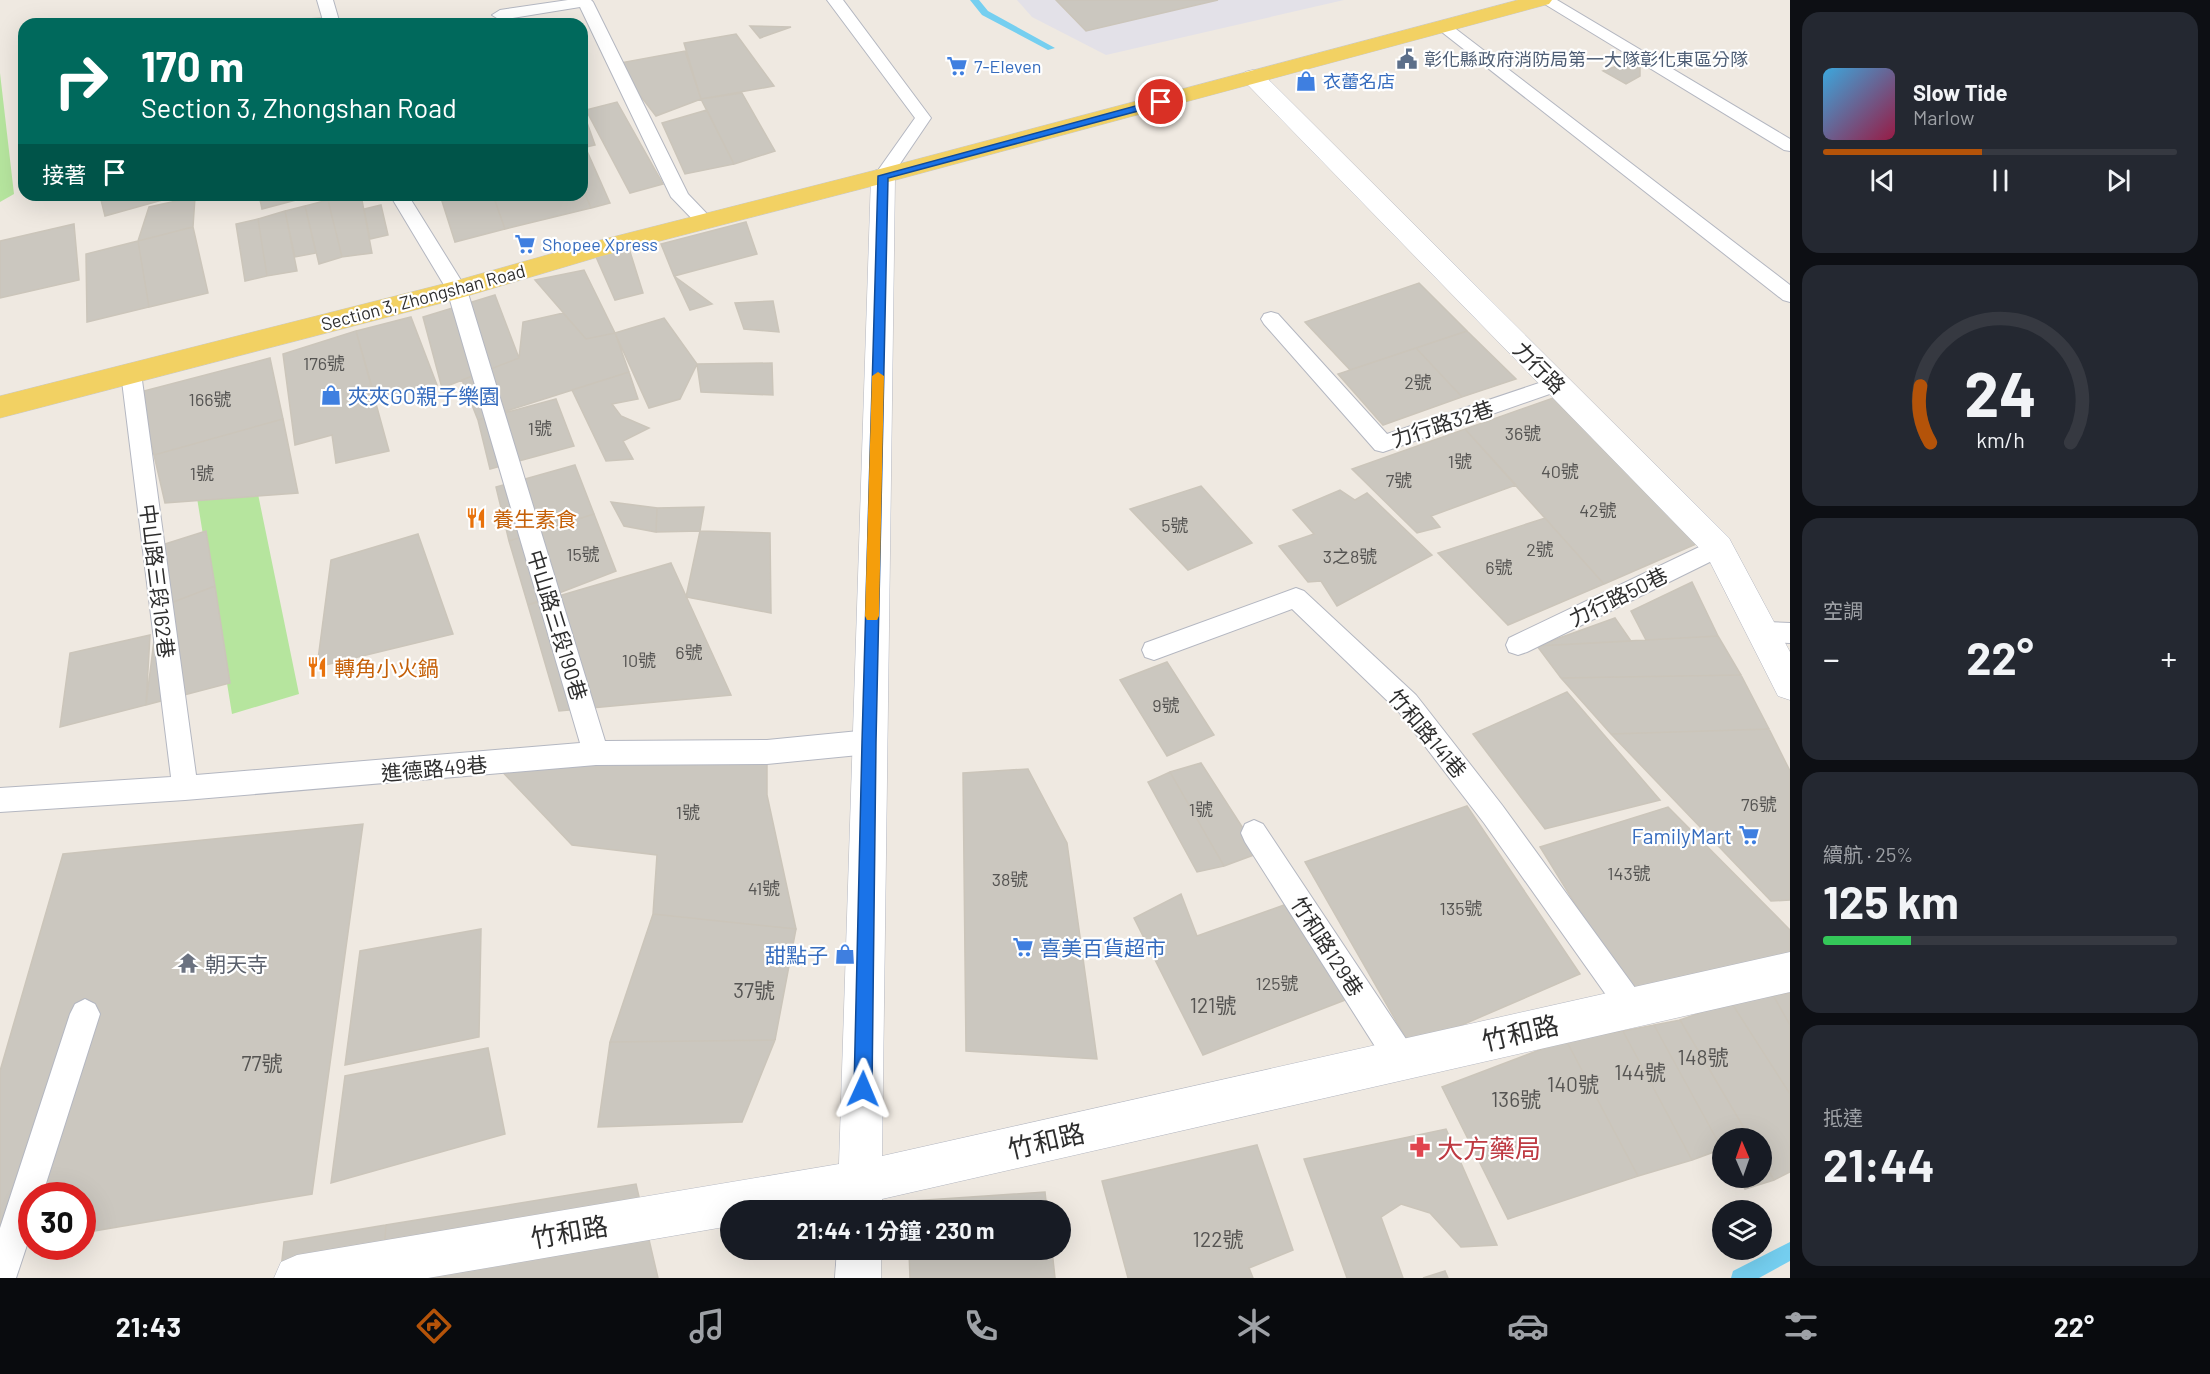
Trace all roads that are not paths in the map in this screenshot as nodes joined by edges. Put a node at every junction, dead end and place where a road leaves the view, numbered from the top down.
1 (325, 0) edge
2 (835, 0) edge
3 (1542, 0) edge
4 (1546, 0) edge
5 (500, 15) dead end
6 (330, 18) edge
7 (1443, 26) junction
8 (1253, 77) junction
9 (1790, 146) edge
10 (883, 176) junction
11 (403, 201) edge
12 (705, 222) junction
13 (457, 290) junction
14 (1790, 295) edge
15 (1271, 319) dead end
16 (131, 373) junction
17 (1557, 384) junction
18 (0, 407) edge
19 (1718, 547) junction
20 (1777, 632) edge
21 (1518, 645) dead end
22 (1154, 650) dead end
23 (1790, 685) edge
24 (869, 742) junction
25 (596, 753) junction
26 (185, 788) junction
27 (0, 800) edge
28 (1254, 833) dead end
29 (1790, 972) edge
30 (1631, 1006) junction
31 (85, 1014) dead end
32 (1401, 1059) junction
33 (861, 1196) edge
34 (859, 1260) edge
35 (0, 1278) edge
36 (297, 1278) edge
37 (858, 1278) edge

1 - 6 lane
2 - 10 lane
3 - 7 main road, Section 3, Zhongshan Road
4 - 9 lane
5 - 12 lane
7 - 8 main road, Section 3, Zhongshan Road
7 - 14 lane
8 - 10 main road, Section 3, Zhongshan Road
8 - 17 street, 力行路
10 - 12 main road, Section 3, Zhongshan Road
10 - 24 street
11 - 13 lane, 中山路三段190巷
12 - 13 main road, Section 3, Zhongshan Road
13 - 16 main road, Section 3, Zhongshan Road
13 - 25 lane, 中山路三段190巷
15 - 17 lane, 力行路32巷
16 - 18 main road, Section 3, Zhongshan Road
16 - 26 lane, 中山路三段162巷
17 - 19 street, 力行路
19 - 20 street, 力行路
19 - 21 lane, 力行路50巷
20 - 23 street, 力行路
22 - 30 lane, 竹和路141巷
24 - 25 lane, 進德路49巷
24 - 33 street
25 - 26 lane, 進德路49巷
26 - 27 lane, 進德路49巷
28 - 32 lane, 竹和路129巷
29 - 30 street, 竹和路
30 - 32 street, 竹和路
31 - 35 lane
32 - 33 street, 竹和路
33 - 36 street, 竹和路
34 - 37 street

